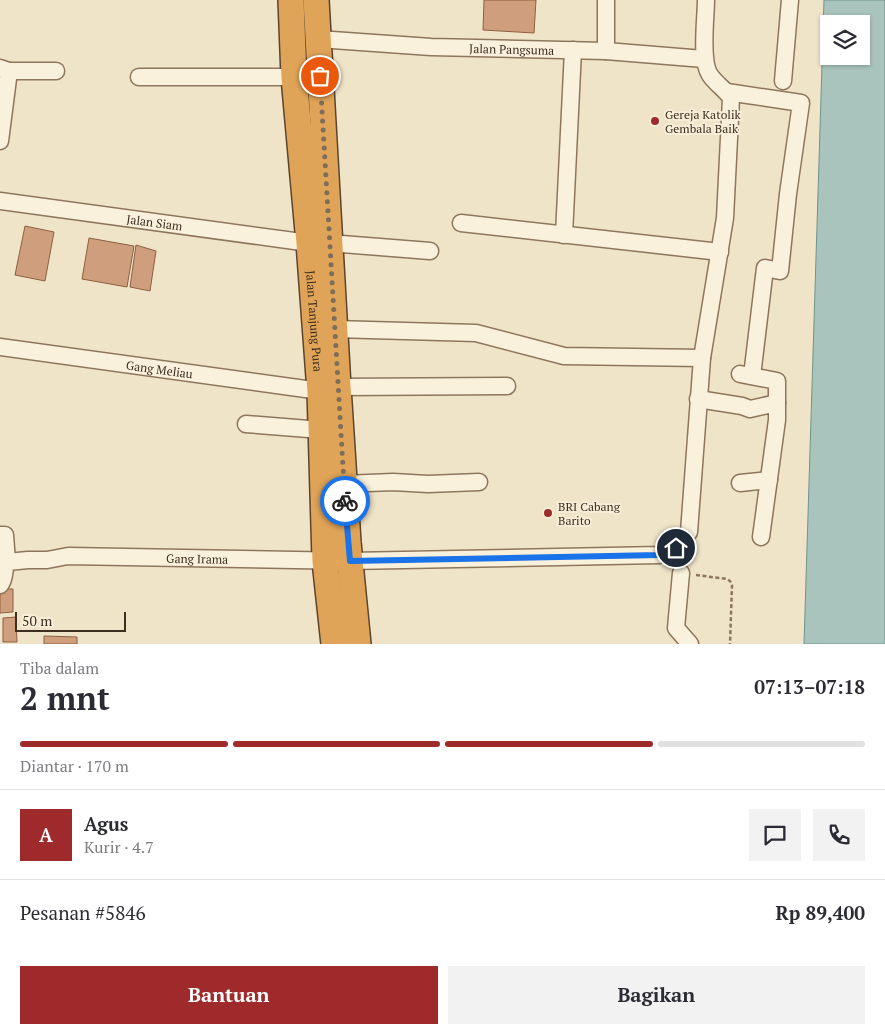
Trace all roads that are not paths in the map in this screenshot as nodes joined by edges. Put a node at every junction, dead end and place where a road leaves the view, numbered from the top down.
1 (291, 0) edge
2 (316, 0) edge
3 (606, 0) edge
4 (706, 0) edge
5 (790, 0) edge
6 (318, 38) junction
7 (572, 50) junction
8 (606, 51) junction
9 (704, 59) junction
10 (4, 69) edge
11 (56, 71) dead end
12 (139, 77) dead end
13 (294, 77) junction
14 (783, 81) dead end
15 (727, 92) junction
16 (0, 141) edge
17 (0, 201) edge
18 (461, 223) dead end
19 (564, 235) junction
20 (319, 243) junction
21 (430, 250) dead end
22 (720, 252) junction
23 (329, 341) junction
24 (0, 347) edge
25 (702, 358) junction
26 (507, 386) dead end
27 (329, 389) junction
28 (698, 399) junction
29 (777, 403) junction
30 (246, 424) dead end
31 (321, 430) junction
32 (769, 480) junction
33 (479, 482) dead end
34 (740, 483) dead end
35 (344, 484) junction
36 (0, 535) edge
37 (761, 537) dead end
38 (325, 561) junction
39 (350, 561) junction
40 (7, 562) junction
41 (680, 573) road end
42 (0, 585) edge
43 (334, 644) edge
44 (358, 644) edge
45 (690, 644) edge

1 - 13 highway, Jalan Tanjung Pura
2 - 6 highway, Jalan Tanjung Pura
3 - 8 street
4 - 9 street
5 - 14 street
6 - 7 street, Jalan Pangsuma
6 - 20 highway, Jalan Tanjung Pura
7 - 8 street, Jalan Pangsuma
7 - 19 street
8 - 9 street, Jalan Pangsuma
9 - 15 street
10 - 11 street
10 - 16 street
12 - 13 street
13 - 20 highway, Jalan Tanjung Pura
15 - 22 street
15 - 29 street
17 - 20 street, Jalan Siam
18 - 19 street
19 - 22 street
20 - 21 street, Jalan Siam
20 - 23 highway, Jalan Tanjung Pura
22 - 25 street
23 - 25 street
23 - 27 highway, Jalan Tanjung Pura
24 - 27 street, Gang Meliau
25 - 28 street
26 - 27 street, Gang Meliau
27 - 31 highway, Jalan Tanjung Pura
27 - 35 highway, Jalan Tanjung Pura
28 - 29 street
28 - 39 street, Gang Irama
29 - 32 street
30 - 31 street
31 - 38 highway, Jalan Tanjung Pura
32 - 34 street
32 - 37 street
33 - 35 street
35 - 39 highway, Jalan Tanjung Pura
36 - 40 street
38 - 39 street, Gang Irama
38 - 40 street, Gang Irama
38 - 43 highway, Jalan Tanjung Pura
39 - 44 highway, Jalan Tanjung Pura
40 - 42 street
41 - 45 street

